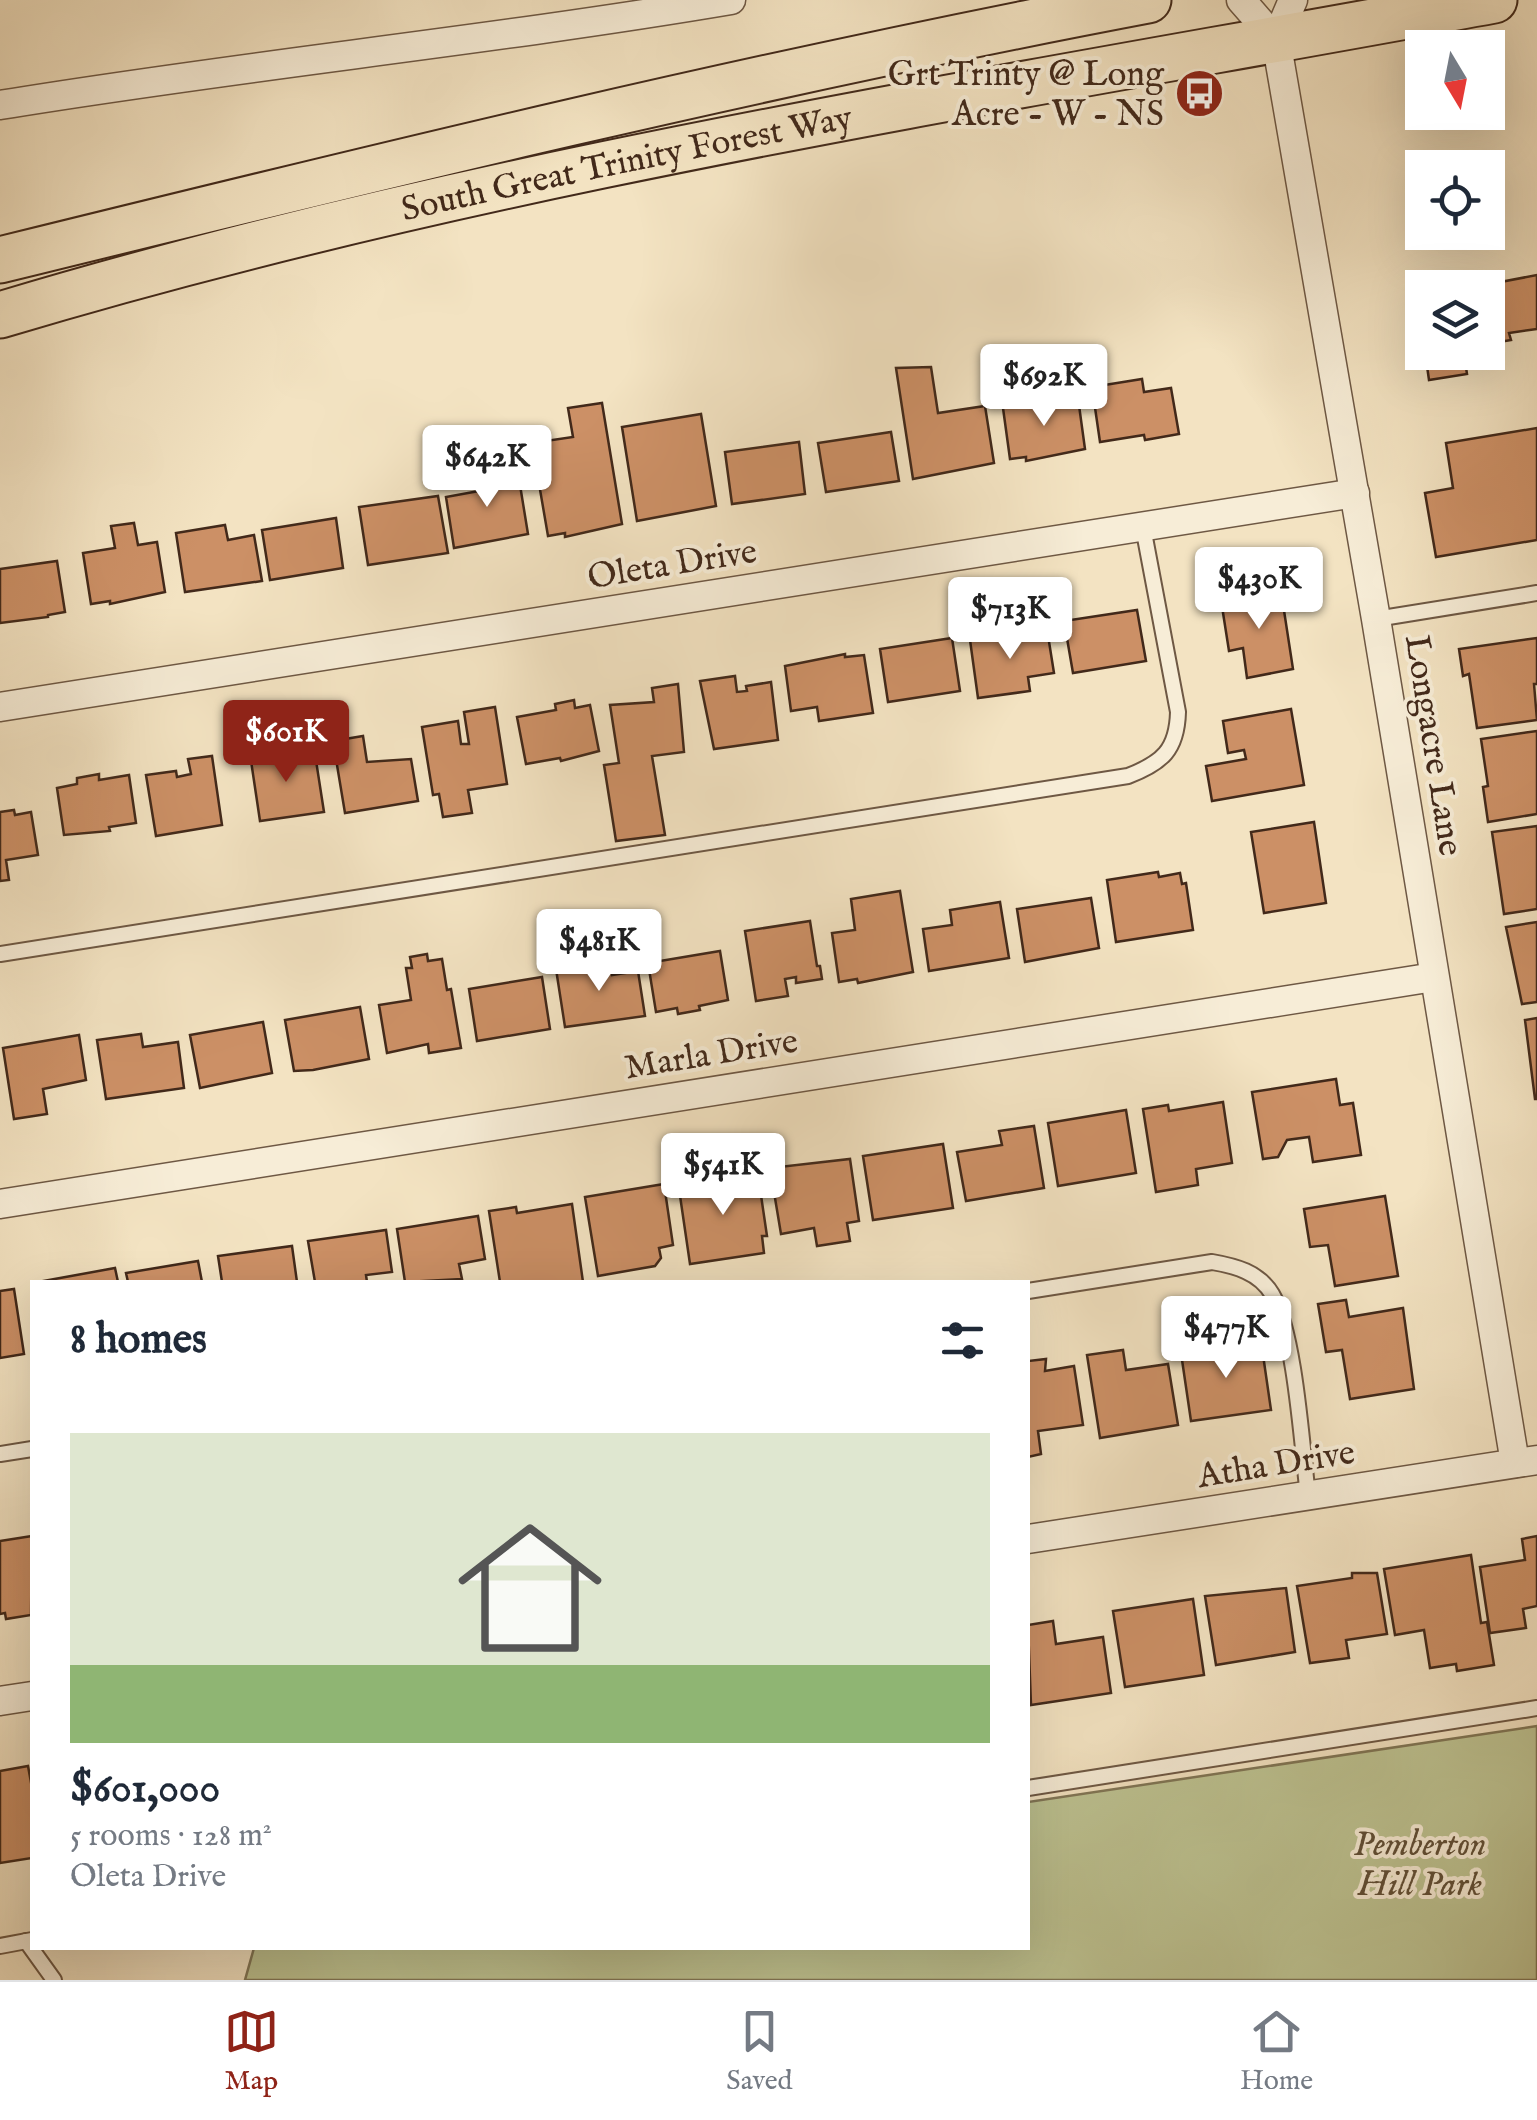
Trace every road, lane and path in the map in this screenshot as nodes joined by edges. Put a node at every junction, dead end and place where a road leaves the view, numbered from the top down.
1 (731, 0) edge
2 (1148, 0) edge
3 (1242, 0) edge
4 (1494, 0) edge
5 (1285, 20) edge
6 (0, 105) edge
7 (0, 260) edge
8 (0, 315) edge
9 (1355, 493) junction
10 (1143, 527) junction
11 (1537, 593) edge
12 (1376, 619) junction
13 (0, 707) edge
14 (0, 954) edge
15 (1434, 977) junction
16 (0, 1204) edge
17 (1030, 1291) edge
18 (30, 1449) edge
19 (0, 1454) edge
20 (1526, 1461) edge
21 (1308, 1496) junction
22 (1030, 1540) edge
23 (30, 1696) edge
24 (0, 1701) edge
25 (1537, 1708) edge
26 (1030, 1788) edge
27 (29, 1941) edge
28 (0, 1946) edge
29 (35, 1950) edge
30 (54, 1980) edge

1 - 6 street
2 - 7 main road, South Great Trinity Forest Way
3 - 5 street
4 - 5 main road, South Great Trinity Forest Way
5 - 8 main road, South Great Trinity Forest Way
5 - 9 street, Longacre Lane
9 - 10 street, Oleta Drive
9 - 12 street, Longacre Lane
10 - 13 street, Oleta Drive
10 - 14 lane
11 - 12 lane
12 - 15 street, Longacre Lane
15 - 16 street, Marla Drive
15 - 20 street, Longacre Lane
17 - 21 lane
18 - 19 lane
20 - 21 street, Atha Drive
21 - 22 street, Atha Drive
23 - 24 street
25 - 26 lane
27 - 28 lane
29 - 30 lane

